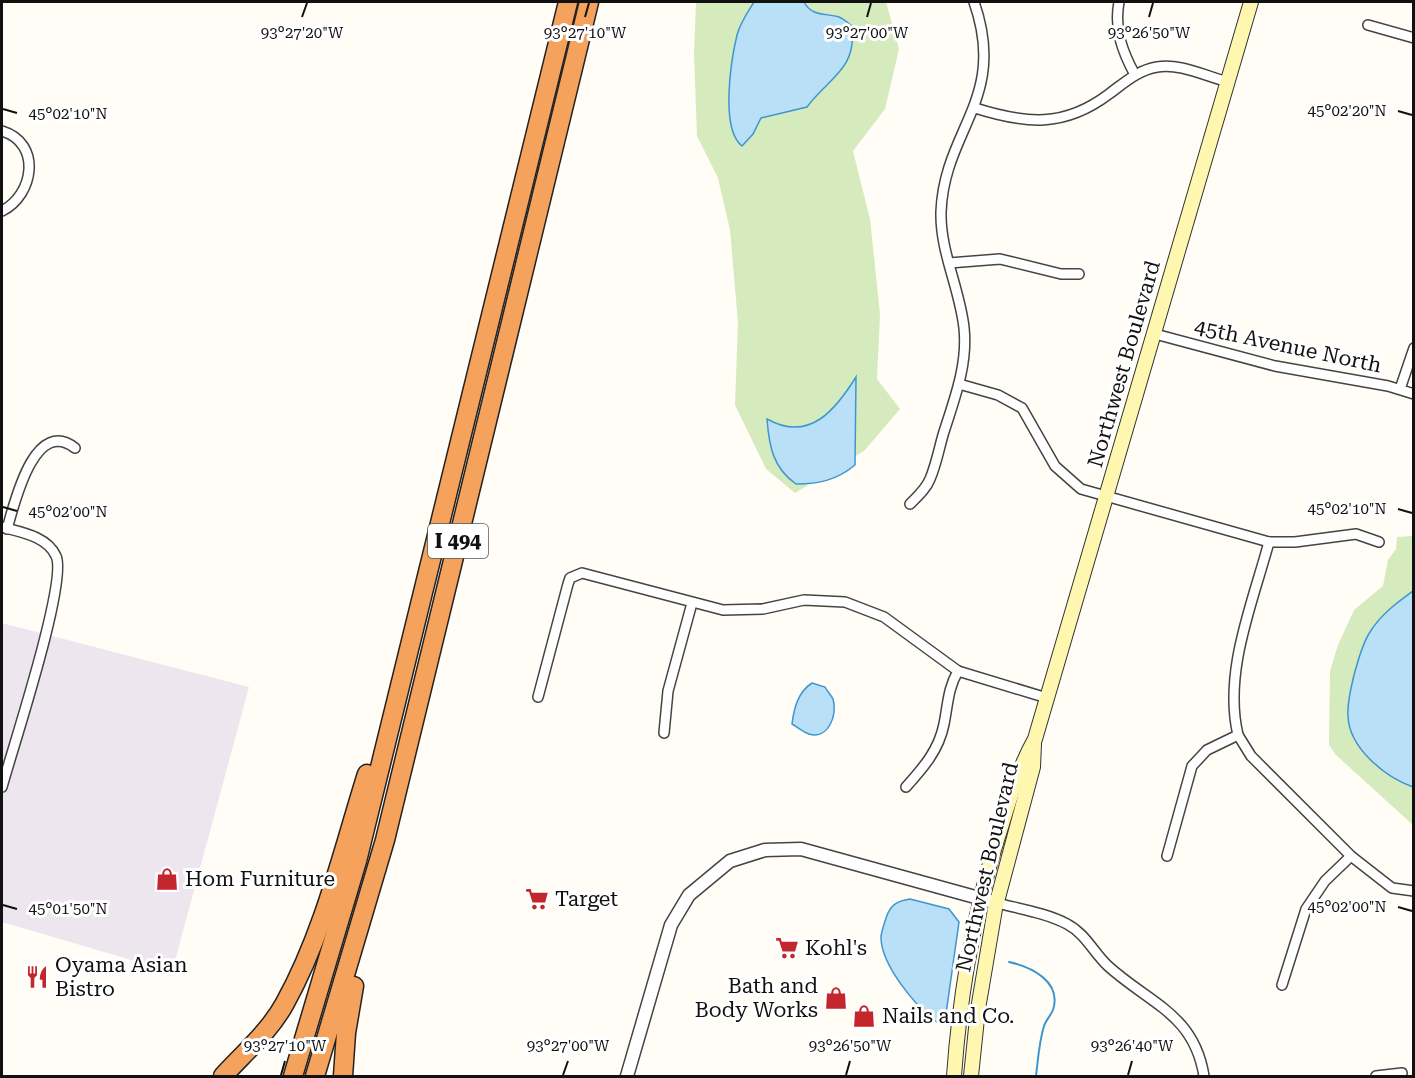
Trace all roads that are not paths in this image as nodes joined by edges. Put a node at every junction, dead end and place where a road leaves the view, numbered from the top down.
1 (568, 2) edge
2 (589, 2) edge
3 (974, 2) edge
4 (1119, 2) edge
5 (1251, 2) edge
6 (1368, 25) dead end
7 (1413, 38) edge
8 (1135, 75) junction
9 (1228, 82) junction
10 (975, 108) junction
11 (2, 131) edge
12 (2, 211) edge
13 (950, 263) junction
14 (1079, 274) dead end
15 (1155, 334) junction
16 (1413, 348) edge
17 (959, 384) junction
18 (1400, 389) junction
19 (1413, 394) edge
20 (75, 448) dead end
21 (1107, 497) junction
22 (910, 504) dead end
23 (4, 528) edge
24 (1269, 542) junction
25 (1379, 542) dead end
26 (692, 603) junction
27 (958, 670) junction
28 (538, 697) dead end
29 (397, 698) junction
30 (1047, 698) junction
31 (664, 733) dead end
32 (1238, 735) junction
33 (1035, 739) junction
34 (2, 787) edge
35 (906, 787) dead end
36 (1167, 856) dead end
37 (1351, 856) junction
38 (376, 872) junction
39 (1413, 891) edge
40 (981, 898) junction
41 (997, 903) junction
42 (1282, 985) dead end
43 (1402, 1073) dead end
44 (223, 1077) edge
45 (292, 1077) edge
46 (315, 1077) edge
47 (343, 1077) edge
48 (627, 1077) edge
49 (954, 1077) edge
50 (971, 1077) edge
51 (1204, 1077) edge
52 (1376, 1077) edge

1 - 29 highway, I 494
2 - 38 highway, I 494
3 - 10 street
4 - 8 street
5 - 9 main road, Northwest Boulevard
6 - 7 street
8 - 9 street
8 - 10 street
9 - 15 main road, Northwest Boulevard
10 - 13 street
11 - 12 street
13 - 14 street
13 - 17 street
15 - 18 street, 45th Avenue North
15 - 21 main road, Northwest Boulevard
16 - 18 street
17 - 21 street
17 - 22 street
18 - 19 street, 45th Avenue North
20 - 23 street
21 - 24 street
21 - 30 main road, Northwest Boulevard
23 - 34 street
24 - 25 street
24 - 32 street
26 - 27 street
26 - 28 street
26 - 31 street
27 - 30 street
27 - 35 street
29 - 44 highway
29 - 45 highway, I 494
30 - 33 main road, Northwest Boulevard
32 - 36 street
32 - 37 street
33 - 40 main road, Northwest Boulevard
33 - 41 main road, Northwest Boulevard
37 - 39 street
37 - 42 street
38 - 46 highway, I 494
38 - 47 highway
40 - 41 street
40 - 48 street
40 - 49 main road, Northwest Boulevard
41 - 50 main road, Northwest Boulevard
41 - 51 street
43 - 52 street

